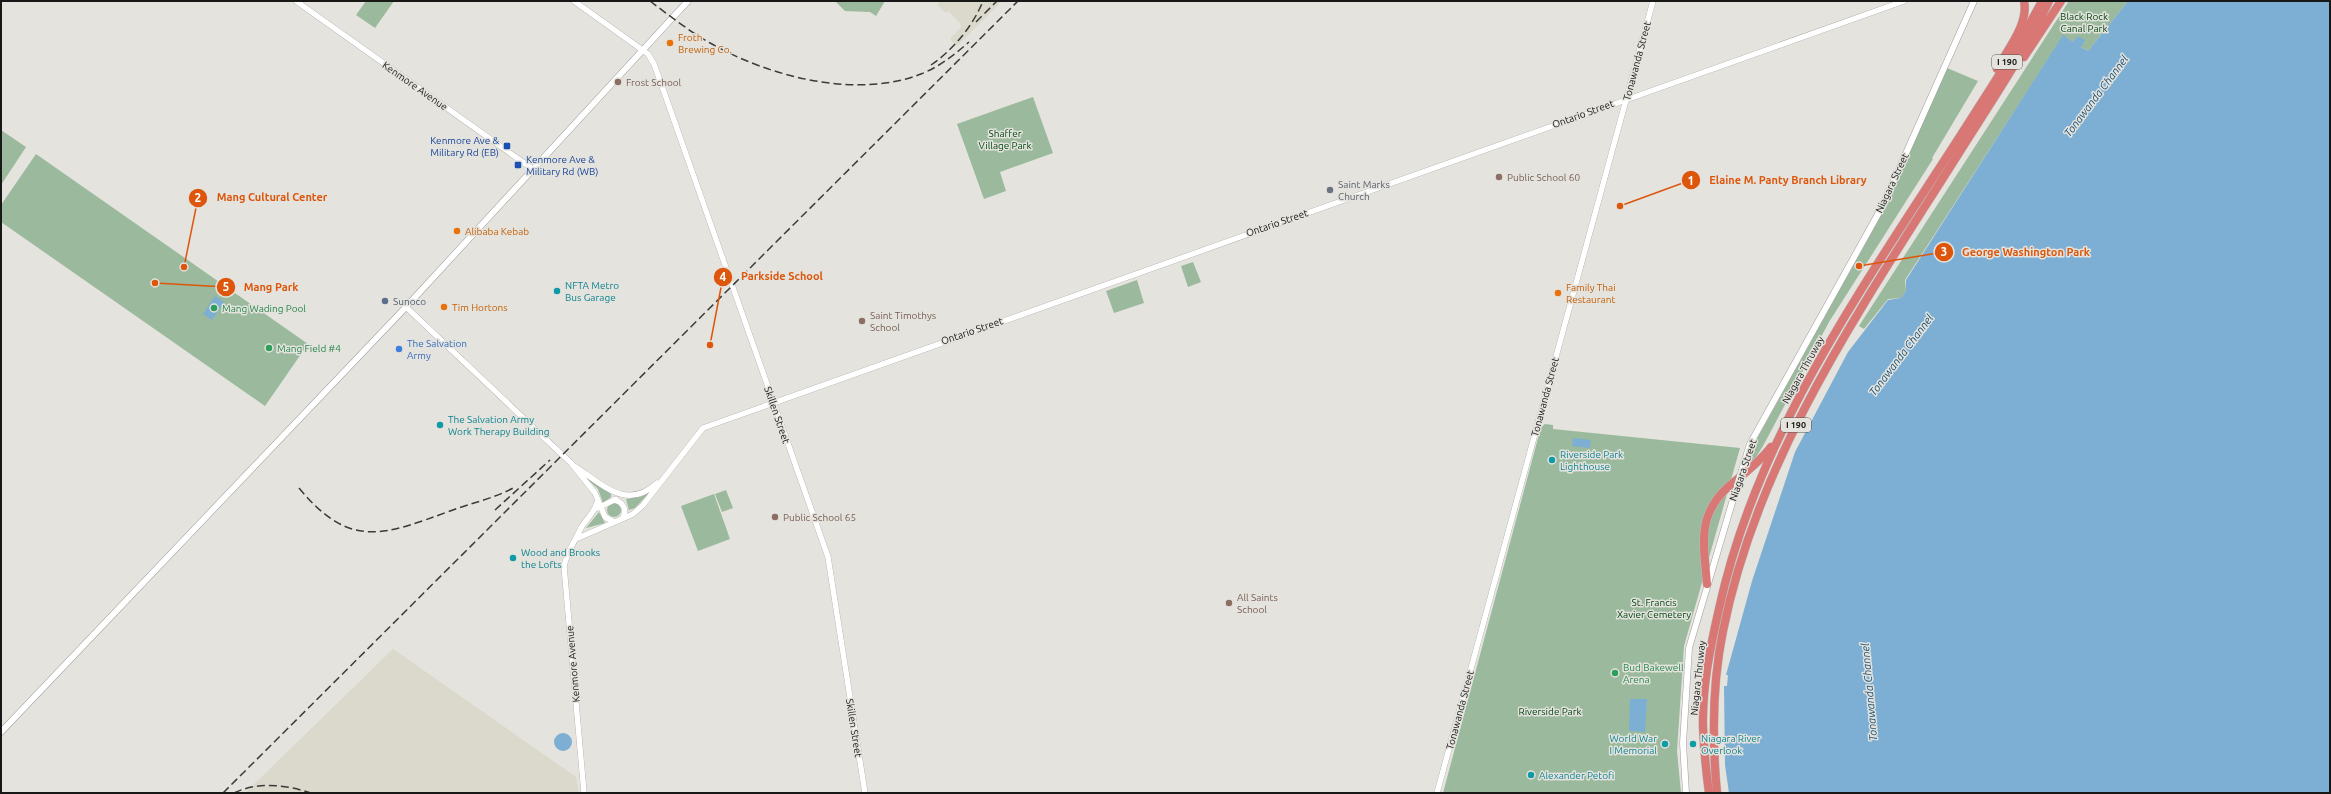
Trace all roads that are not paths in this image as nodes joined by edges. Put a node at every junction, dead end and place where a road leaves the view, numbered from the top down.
1 (296, 1) edge
2 (574, 1) edge
3 (688, 1) edge
4 (1653, 1) edge
5 (1904, 1) edge
6 (1974, 1) edge
7 (2024, 1) edge
8 (2042, 1) edge
9 (2049, 1) edge
10 (2061, 1) edge
11 (644, 50) junction
12 (2019, 59) junction
13 (1627, 98) junction
14 (1970, 121) junction
15 (534, 170) junction
16 (406, 307) junction
17 (773, 402) junction
18 (1778, 439) junction
19 (571, 463) junction
20 (669, 472) junction
21 (618, 498) junction
22 (600, 507) junction
23 (622, 519) junction
24 (614, 522) junction
25 (578, 538) junction
26 (1707, 584) junction
27 (1, 732) edge
28 (584, 793) edge
29 (865, 793) edge
30 (1437, 793) edge
31 (1686, 793) edge
32 (1709, 793) edge
33 (1717, 793) edge

1 - 15 street, Kenmore Avenue
2 - 11 street
3 - 11 main road
4 - 13 street, Tonawanda Street
5 - 13 street, Ontario Street
6 - 26 main road, Niagara Street, bridge
7 - 14 highway
8 - 14 highway, Niagara Thruway / I 190
9 - 12 highway, Niagara Thruway / I 190
10 - 12 highway
11 - 15 main road
11 - 17 street, Skillen Street
12 - 33 highway, Niagara Thruway / I 190
13 - 17 street, Ontario Street
13 - 30 street, Tonawanda Street
14 - 18 highway, Niagara Thruway / I 190
15 - 16 main road
16 - 19 street, Kenmore Avenue
16 - 27 main road
17 - 20 street, Ontario Street
17 - 29 street, Skillen Street
18 - 26 highway
18 - 32 highway, Niagara Thruway / I 190
19 - 21 street, Kenmore Avenue
19 - 22 street, Kenmore Avenue
20 - 21 street, Ontario Street
20 - 23 street, Ontario Street
21 - 22 street
21 - 23 street
22 - 24 street
22 - 25 street, Kenmore Avenue
23 - 24 street
24 - 25 street
25 - 28 street, Kenmore Avenue
26 - 31 main road, Niagara Street

